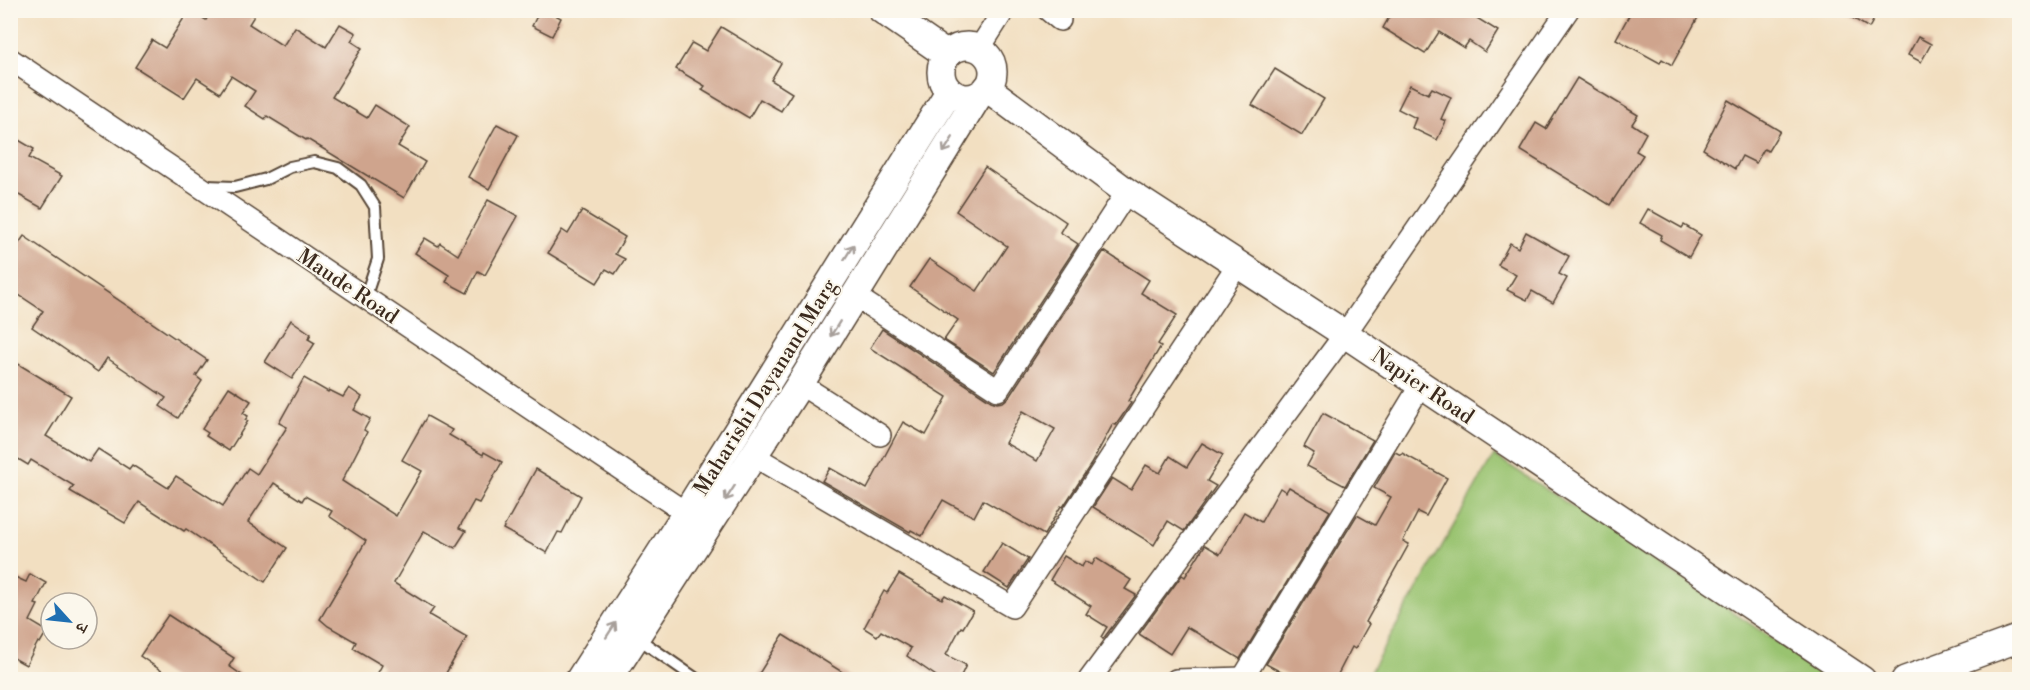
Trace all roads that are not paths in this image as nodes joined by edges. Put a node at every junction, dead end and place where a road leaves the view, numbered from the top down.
1 (882, 10) edge
2 (1004, 10) edge
3 (1568, 10) edge
4 (979, 49) junction
5 (947, 55) junction
6 (10, 59) edge
7 (949, 92) junction
8 (983, 92) junction
9 (200, 186) junction
10 (1127, 192) junction
11 (1238, 264) junction
12 (855, 296) junction
13 (365, 298) junction
14 (1345, 334) junction
15 (800, 384) junction
16 (1421, 385) junction
17 (880, 435) dead end
18 (754, 456) junction
19 (686, 513) junction
20 (636, 637) junction
21 (2019, 638) edge
22 (1247, 679) edge
23 (579, 680) edge
24 (608, 680) edge
25 (699, 680) edge
26 (1089, 680) edge
27 (1176, 680) edge
28 (1862, 680) edge
29 (1905, 680) edge

1 - 5 street
2 - 4 street
3 - 14 street
4 - 5 street
4 - 8 street
5 - 7 street
6 - 9 street, Maude Road
7 - 8 street
19 -> 7 street, Maharishi Dayanand Marg
8 - 10 street, Napier Road
8 -> 12 street, Maharishi Dayanand Marg
9 - 13 street, Maude Road
9 - 13 lane
10 - 11 street, Napier Road
10 - 12 street
11 - 14 street, Napier Road
11 - 18 street
12 -> 15 street, Maharishi Dayanand Marg
13 - 19 street, Maude Road
14 - 16 street, Napier Road
14 - 26 street
15 - 17 street
15 - 18 street, Maharishi Dayanand Marg
16 - 22 street
16 - 28 street, Napier Road
18 -> 20 street, Maharishi Dayanand Marg
23 -> 19 street, Maharishi Dayanand Marg
20 - 24 street, Maharishi Dayanand Marg
20 - 25 lane
21 - 29 street
22 - 27 street

